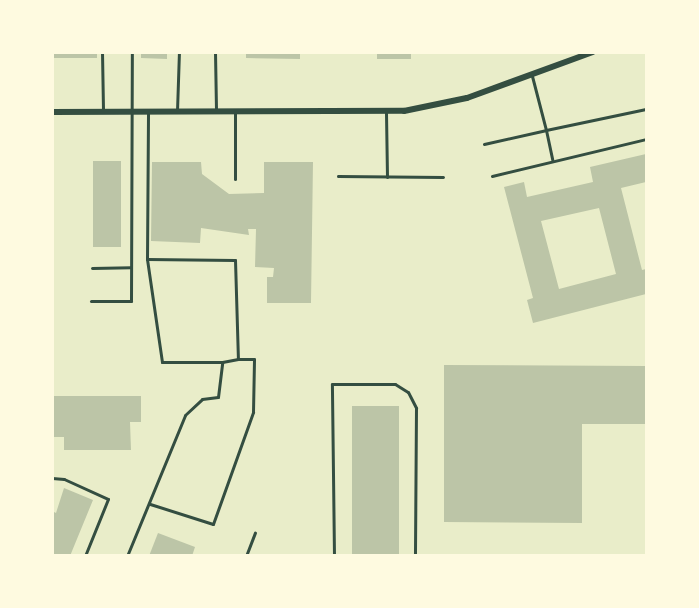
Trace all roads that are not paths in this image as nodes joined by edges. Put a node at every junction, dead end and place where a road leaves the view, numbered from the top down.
1 (102, 52) edge
2 (132, 52) edge
3 (179, 52) edge
4 (215, 52) edge
5 (593, 52) edge
6 (531, 74) junction
7 (646, 109) edge
8 (103, 111) junction
9 (130, 111) junction
10 (148, 111) junction
11 (177, 111) junction
12 (216, 111) junction
13 (235, 111) junction
14 (386, 111) junction
15 (52, 112) edge
16 (546, 130) junction
17 (646, 139) edge
18 (484, 144) dead end
19 (552, 159) junction
20 (338, 176) dead end
21 (492, 176) dead end
22 (387, 177) junction
23 (442, 177) dead end
24 (235, 179) dead end
25 (147, 259) junction
26 (131, 267) junction
27 (92, 268) dead end
28 (91, 301) dead end
29 (238, 359) junction
30 (222, 362) junction
31 (52, 478) edge
32 (150, 504) junction
33 (255, 533) dead end
34 (85, 555) edge
35 (127, 555) edge
36 (246, 555) edge
37 (333, 555) edge
38 (415, 555) edge

1 - 8 lane
2 - 9 lane
3 - 11 lane
4 - 12 lane
5 - 6 street
6 - 14 street
6 - 16 lane
7 - 16 lane
8 - 9 street
8 - 15 street
9 - 10 street
9 - 26 lane
10 - 11 street
10 - 25 lane
11 - 12 street
12 - 13 street
13 - 14 street
13 - 24 lane
14 - 22 lane
16 - 18 lane
16 - 19 lane
17 - 19 lane
19 - 21 lane
20 - 22 lane
22 - 23 lane
25 - 29 lane
25 - 30 lane
26 - 27 lane
26 - 28 lane
29 - 30 lane
29 - 32 lane
30 - 32 lane
31 - 34 lane
32 - 35 lane
33 - 36 lane
37 - 38 lane

